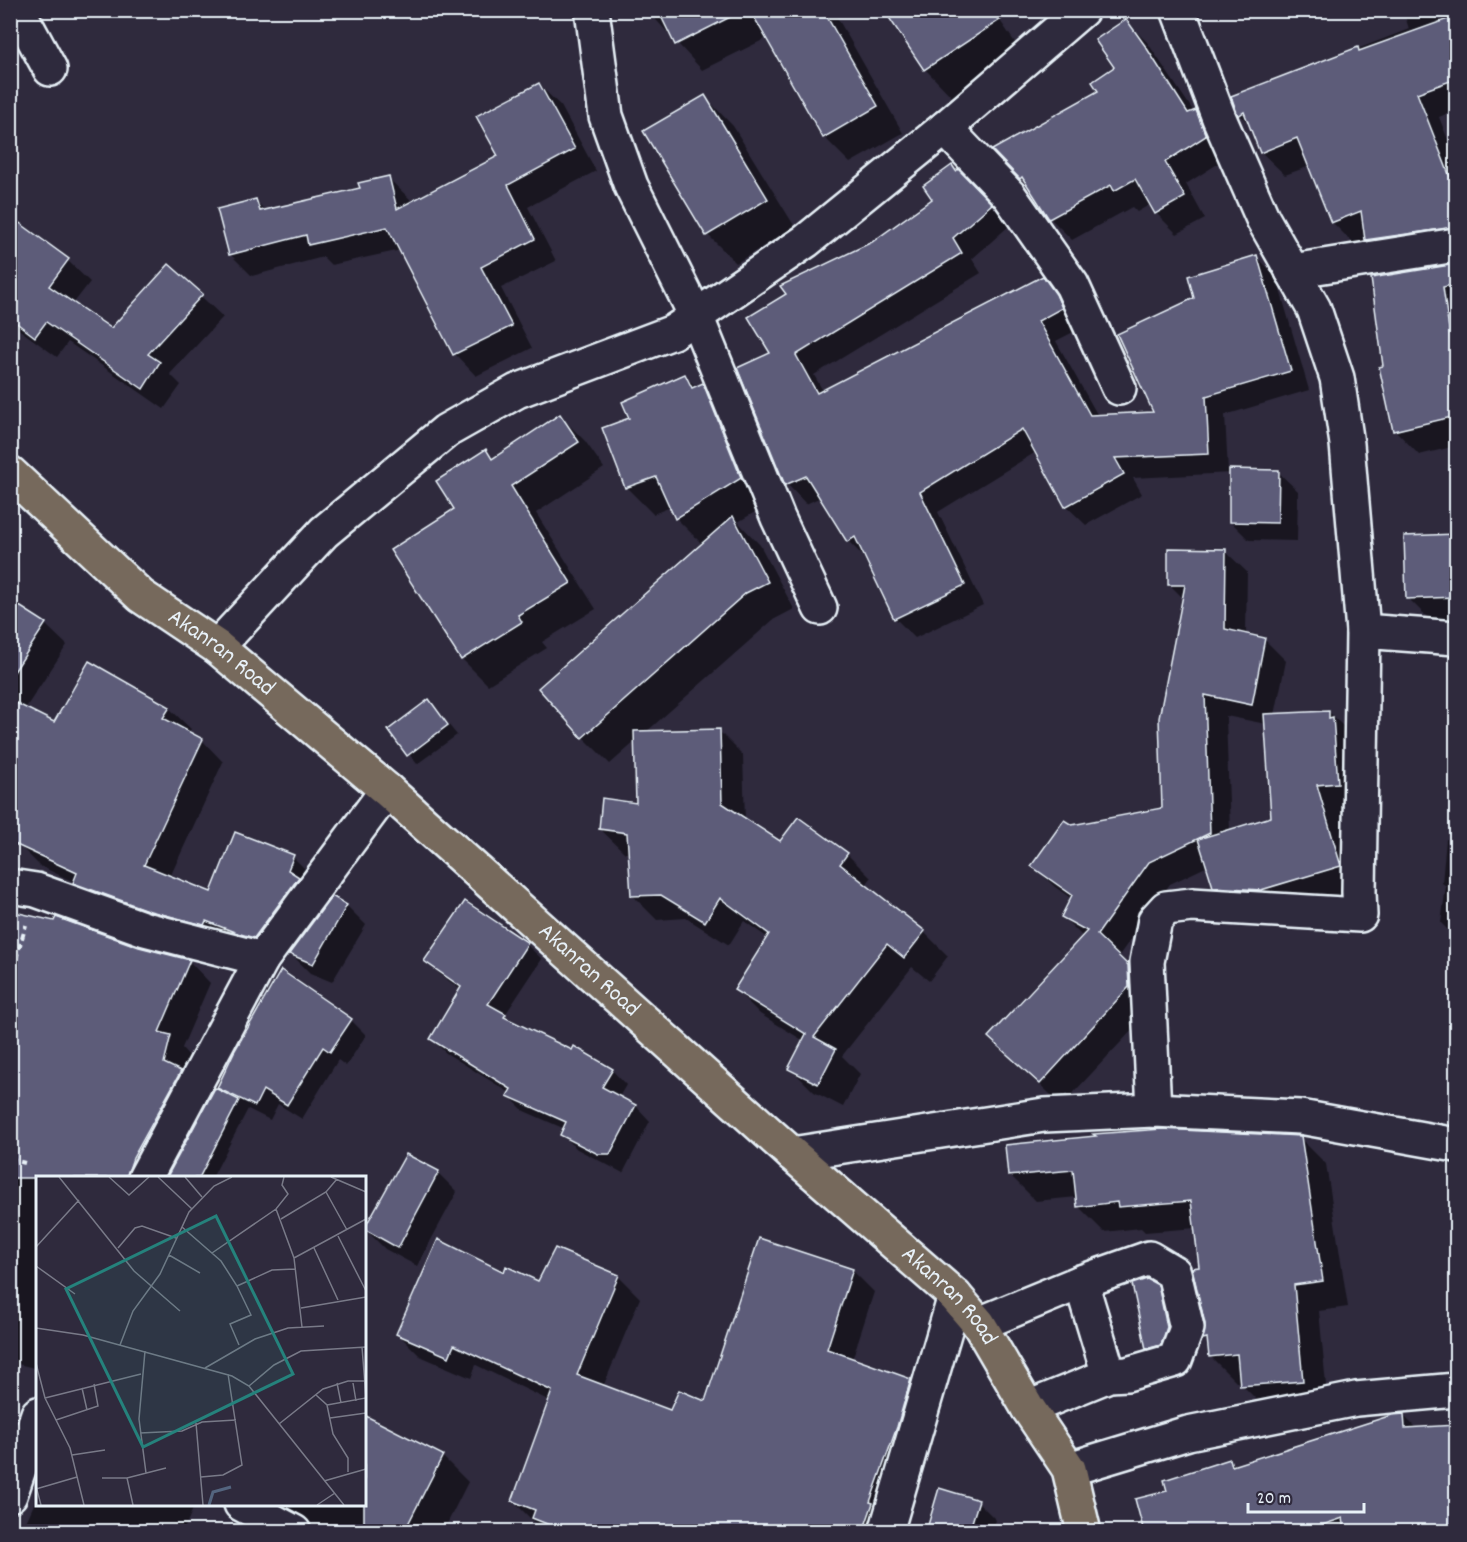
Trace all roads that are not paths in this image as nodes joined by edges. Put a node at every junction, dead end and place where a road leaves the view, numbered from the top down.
1 (18, 10) edge
2 (592, 10) edge
3 (1178, 10) edge
4 (1069, 14) edge
5 (50, 69) dead end
6 (945, 129) junction
7 (1456, 245) edge
8 (1292, 271) junction
9 (696, 316) junction
10 (1119, 388) dead end
11 (10, 473) edge
12 (820, 608) dead end
13 (1363, 631) junction
14 (1456, 638) edge
15 (217, 647) junction
16 (387, 790) junction
17 (23, 888) edge
18 (262, 959) junction
19 (1155, 1110) junction
20 (1456, 1145) edge
21 (792, 1154) junction
22 (146, 1176) edge
23 (1081, 1282) junction
24 (955, 1296) junction
25 (980, 1324) junction
26 (1109, 1375) junction
27 (1456, 1390) edge
28 (1028, 1408) junction
29 (36, 1421) edge
30 (1070, 1469) junction
31 (10, 1496) edge
32 (246, 1506) edge
33 (294, 1532) edge
34 (886, 1532) edge
35 (1084, 1532) edge

1 - 5 street
2 - 9 street
3 - 8 street
4 - 6 street
6 - 9 street
6 - 10 street
7 - 8 street
8 - 13 street
9 - 12 street
9 - 15 street
11 - 15 main road, Akanran Road
13 - 14 street
13 - 19 street
15 - 16 main road, Akanran Road
16 - 18 street
16 - 21 main road, Akanran Road
17 - 18 street
18 - 22 street
19 - 20 street
19 - 21 street
21 - 24 main road, Akanran Road
23 - 25 street
23 - 26 street
23 - 26 street
24 - 25 main road, Akanran Road
24 - 34 street
25 - 28 main road, Akanran Road
26 - 28 street
27 - 30 street
28 - 30 main road, Akanran Road
29 - 31 street
30 - 35 main road, Akanran Road
32 - 33 street

